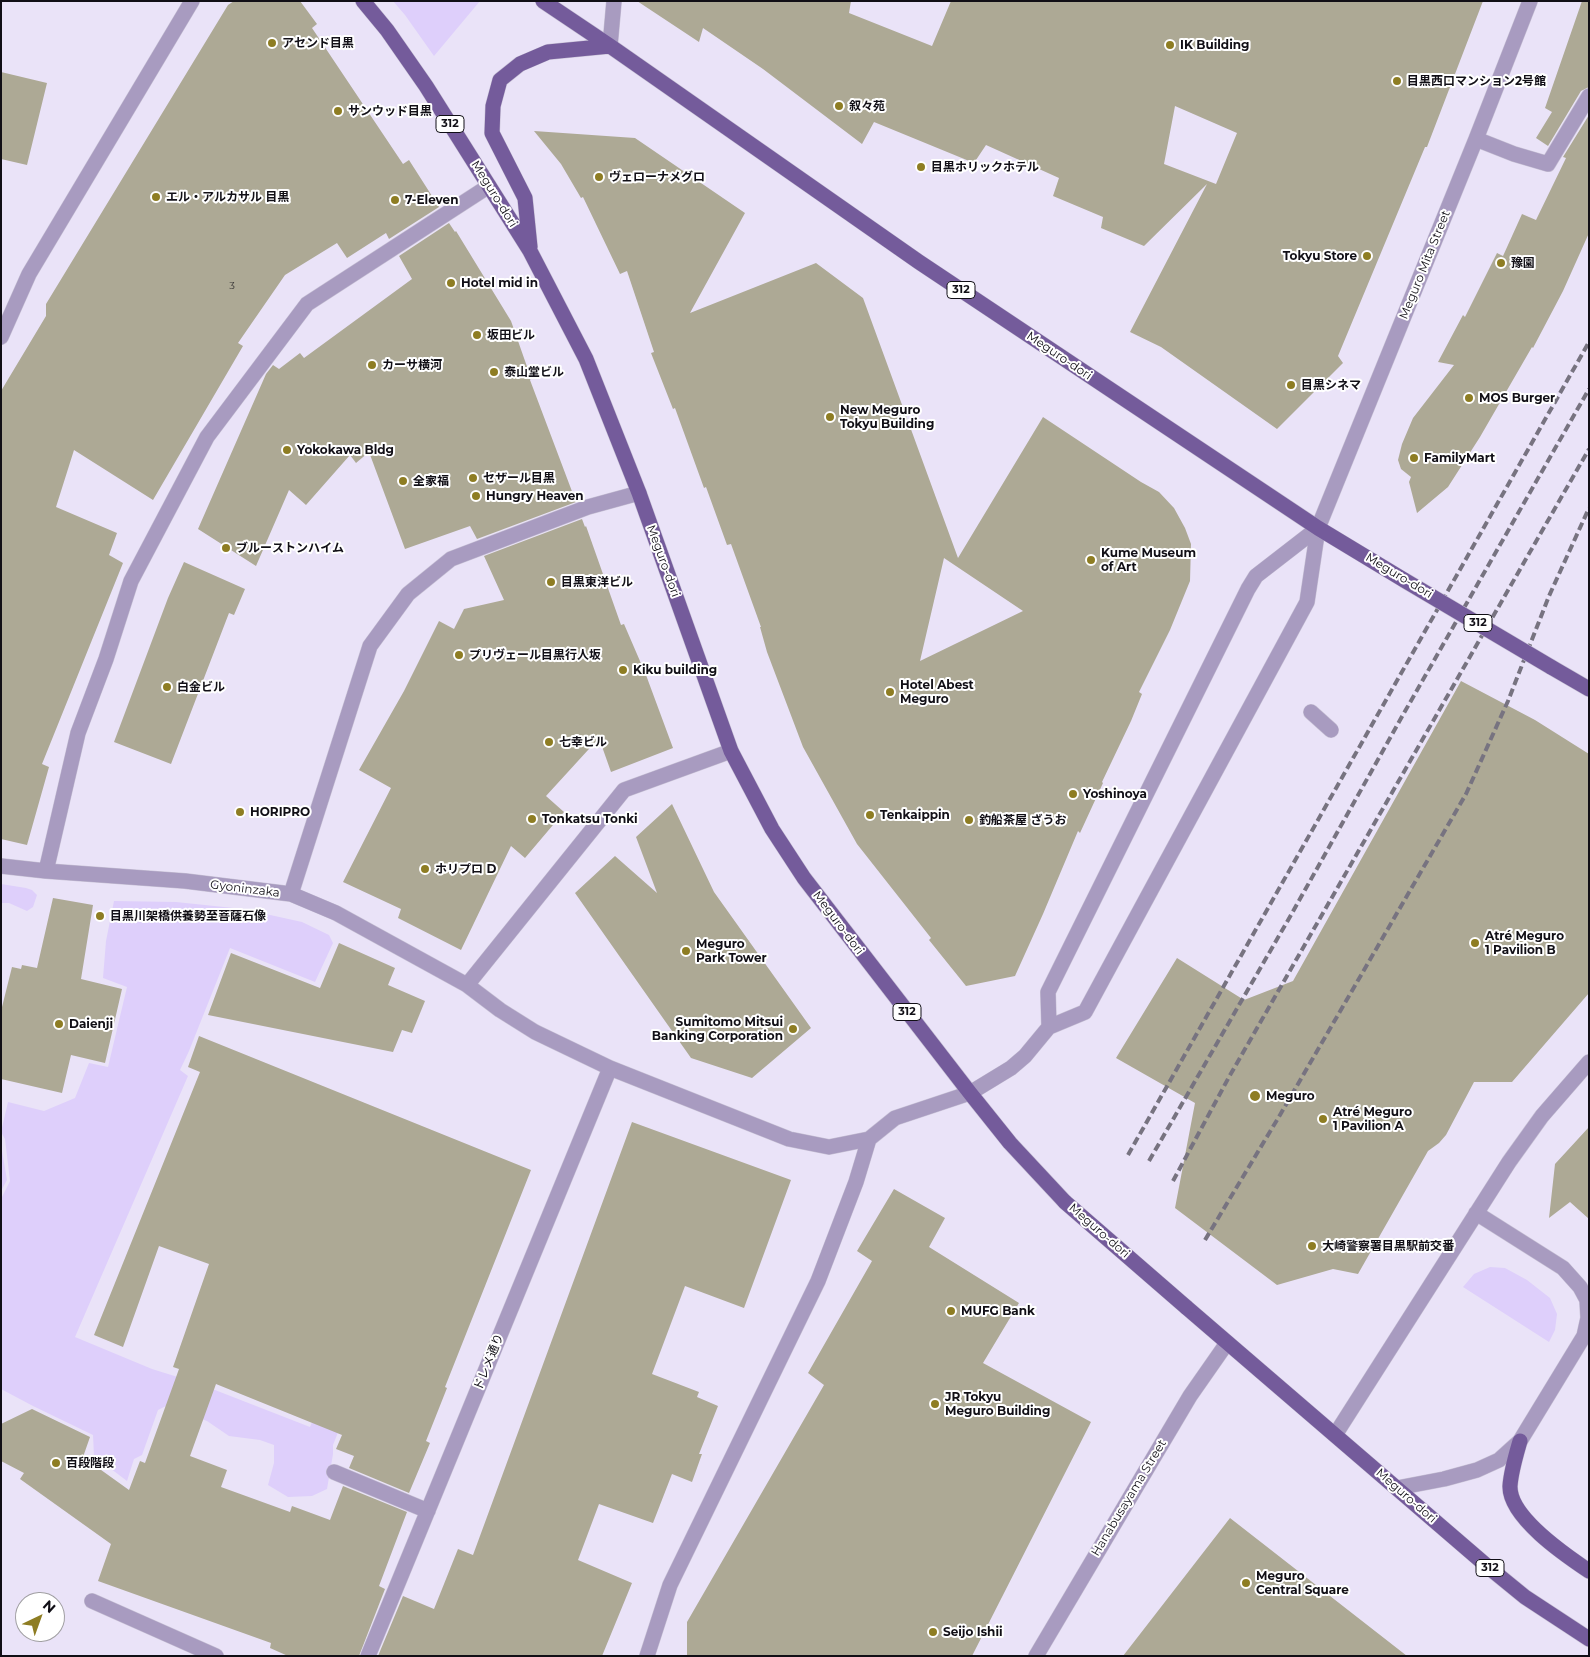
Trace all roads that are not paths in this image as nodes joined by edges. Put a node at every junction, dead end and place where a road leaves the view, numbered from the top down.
1 (192, 1) edge
2 (363, 1) edge
3 (544, 1) edge
4 (614, 1) edge
5 (1530, 1) edge
6 (610, 46) junction
7 (1589, 96) edge
8 (1476, 139) junction
9 (489, 186) junction
10 (530, 251) junction
11 (1, 337) edge
12 (639, 493) junction
13 (1318, 528) junction
14 (1589, 689) edge
15 (1311, 712) dead end
16 (1331, 730) dead end
17 (731, 750) junction
18 (1, 866) edge
19 (46, 871) junction
20 (291, 894) junction
21 (466, 985) junction
22 (1049, 1027) junction
23 (1589, 1062) edge
24 (610, 1068) junction
25 (970, 1093) junction
26 (869, 1139) junction
27 (1476, 1213) junction
28 (1227, 1343) junction
29 (1334, 1435) junction
30 (1520, 1441) junction
31 (334, 1472) dead end
32 (1397, 1488) junction
33 (428, 1511) junction
34 (1589, 1571) edge
35 (92, 1601) dead end
36 (1589, 1640) edge
37 (216, 1656) edge
38 (368, 1656) edge
39 (647, 1656) edge
40 (1036, 1656) edge

1 - 11 street
2 - 9 main road, Meguro-dori / 312
3 - 6 main road, Meguro-dori / 312
4 - 6 street
5 - 8 street, Meguro Mita Street
6 - 10 main road
6 - 13 main road, Meguro-dori / 312
7 - 8 street
8 - 13 street, Meguro Mita Street
9 - 10 main road, Meguro-dori / 312
9 - 19 street
10 - 12 main road, Meguro-dori / 312
12 - 17 main road, Meguro-dori / 312
12 - 20 street
13 - 14 main road, Meguro-dori / 312, bridge
13 - 22 street
13 - 22 street, Meguro Mita Street
15 - 16 street
17 - 21 street
17 - 25 main road, Meguro-dori / 312
18 - 19 street, Gyoninzaka
19 - 20 street, Gyoninzaka
20 - 21 street, Gyoninzaka
21 - 24 street, Gyoninzaka
22 - 25 street
23 - 27 street
24 - 26 street, Gyoninzaka
24 - 33 street, ドレメ通り
25 - 26 street
25 - 28 main road, Meguro-dori / 312, bridge
26 - 39 street
27 - 29 street
27 - 30 street
28 - 29 main road, Meguro-dori / 312
28 - 40 street, Hanabusayama Street
29 - 32 main road, Meguro-dori / 312
30 - 32 street
30 - 34 main road
31 - 33 street
32 - 36 main road, Meguro-dori / 312
33 - 38 street, ドレメ通り
35 - 37 street

